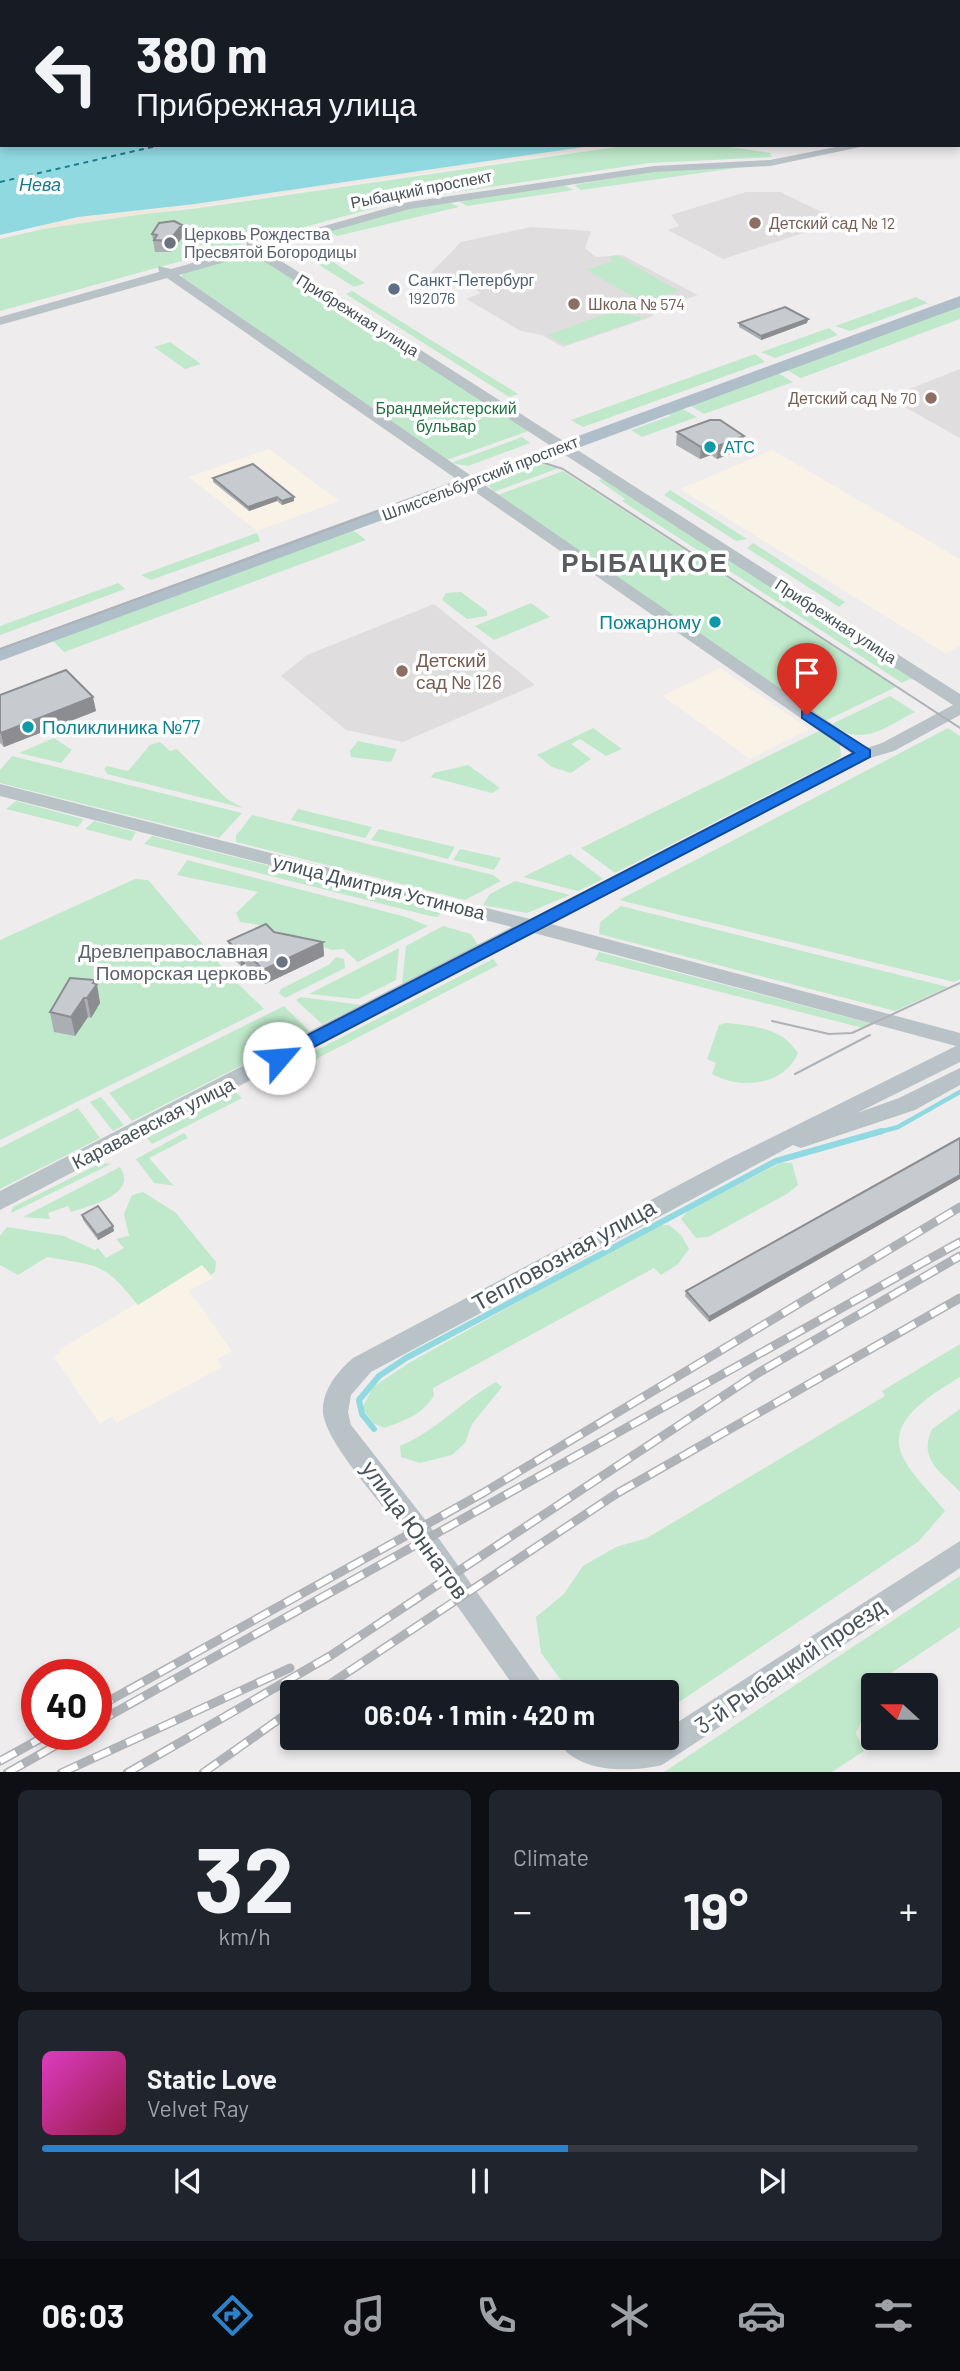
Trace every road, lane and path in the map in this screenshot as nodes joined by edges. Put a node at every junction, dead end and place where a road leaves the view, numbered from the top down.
1 (854, 147) edge
2 (255, 246) junction
3 (164, 271) junction
4 (960, 295) edge
5 (960, 301) edge
6 (0, 315) edge
7 (0, 321) edge
8 (565, 442) junction
9 (466, 477) junction
10 (0, 640) edge
11 (0, 655) edge
12 (959, 698) edge
13 (864, 754) junction
14 (0, 790) edge
15 (533, 926) junction
16 (960, 1040) edge
17 (960, 1053) edge
18 (960, 1076) edge
19 (766, 1148) junction
20 (0, 1201) edge
21 (362, 1365) joint
22 (960, 1553) edge
23 (525, 1680) edge
24 (679, 1741) edge
25 (590, 1750) edge
26 (661, 1750) edge

1 - 2 street, Рыбацкий проспект
2 - 3 street, Рыбацкий проспект
2 - 8 street, Прибрежная улица
3 - 6 street, Рыбацкий проспект
3 - 7 street, Рыбацкий проспект
3 - 9 street
4 - 8 main road, Шлиссельбургский проспект
5 - 8 main road, Шлиссельбургский проспект
8 - 9 main road, Шлиссельбургский проспект
8 - 12 street, Прибрежная улица
9 - 10 main road, Шлиссельбургский проспект
9 - 11 main road, Шлиссельбургский проспект
9 - 13 street
12 - 13 street, Караваевская улица
13 - 15 street, Караваевская улица
14 - 15 street, улица Дмитрия Устинова
15 - 16 street, улица Дмитрия Устинова
15 - 20 street, Караваевская улица
17 - 19 street, Тепловозная улица
18 - 19 street, Тепловозная улица
19 - 21 street, Тепловозная улица
21 - 23 street, улица Юннатов
22 - 24 street, 3-й Рыбацкий проезд
25 - 26 street, 3-й Рыбацкий проезд

